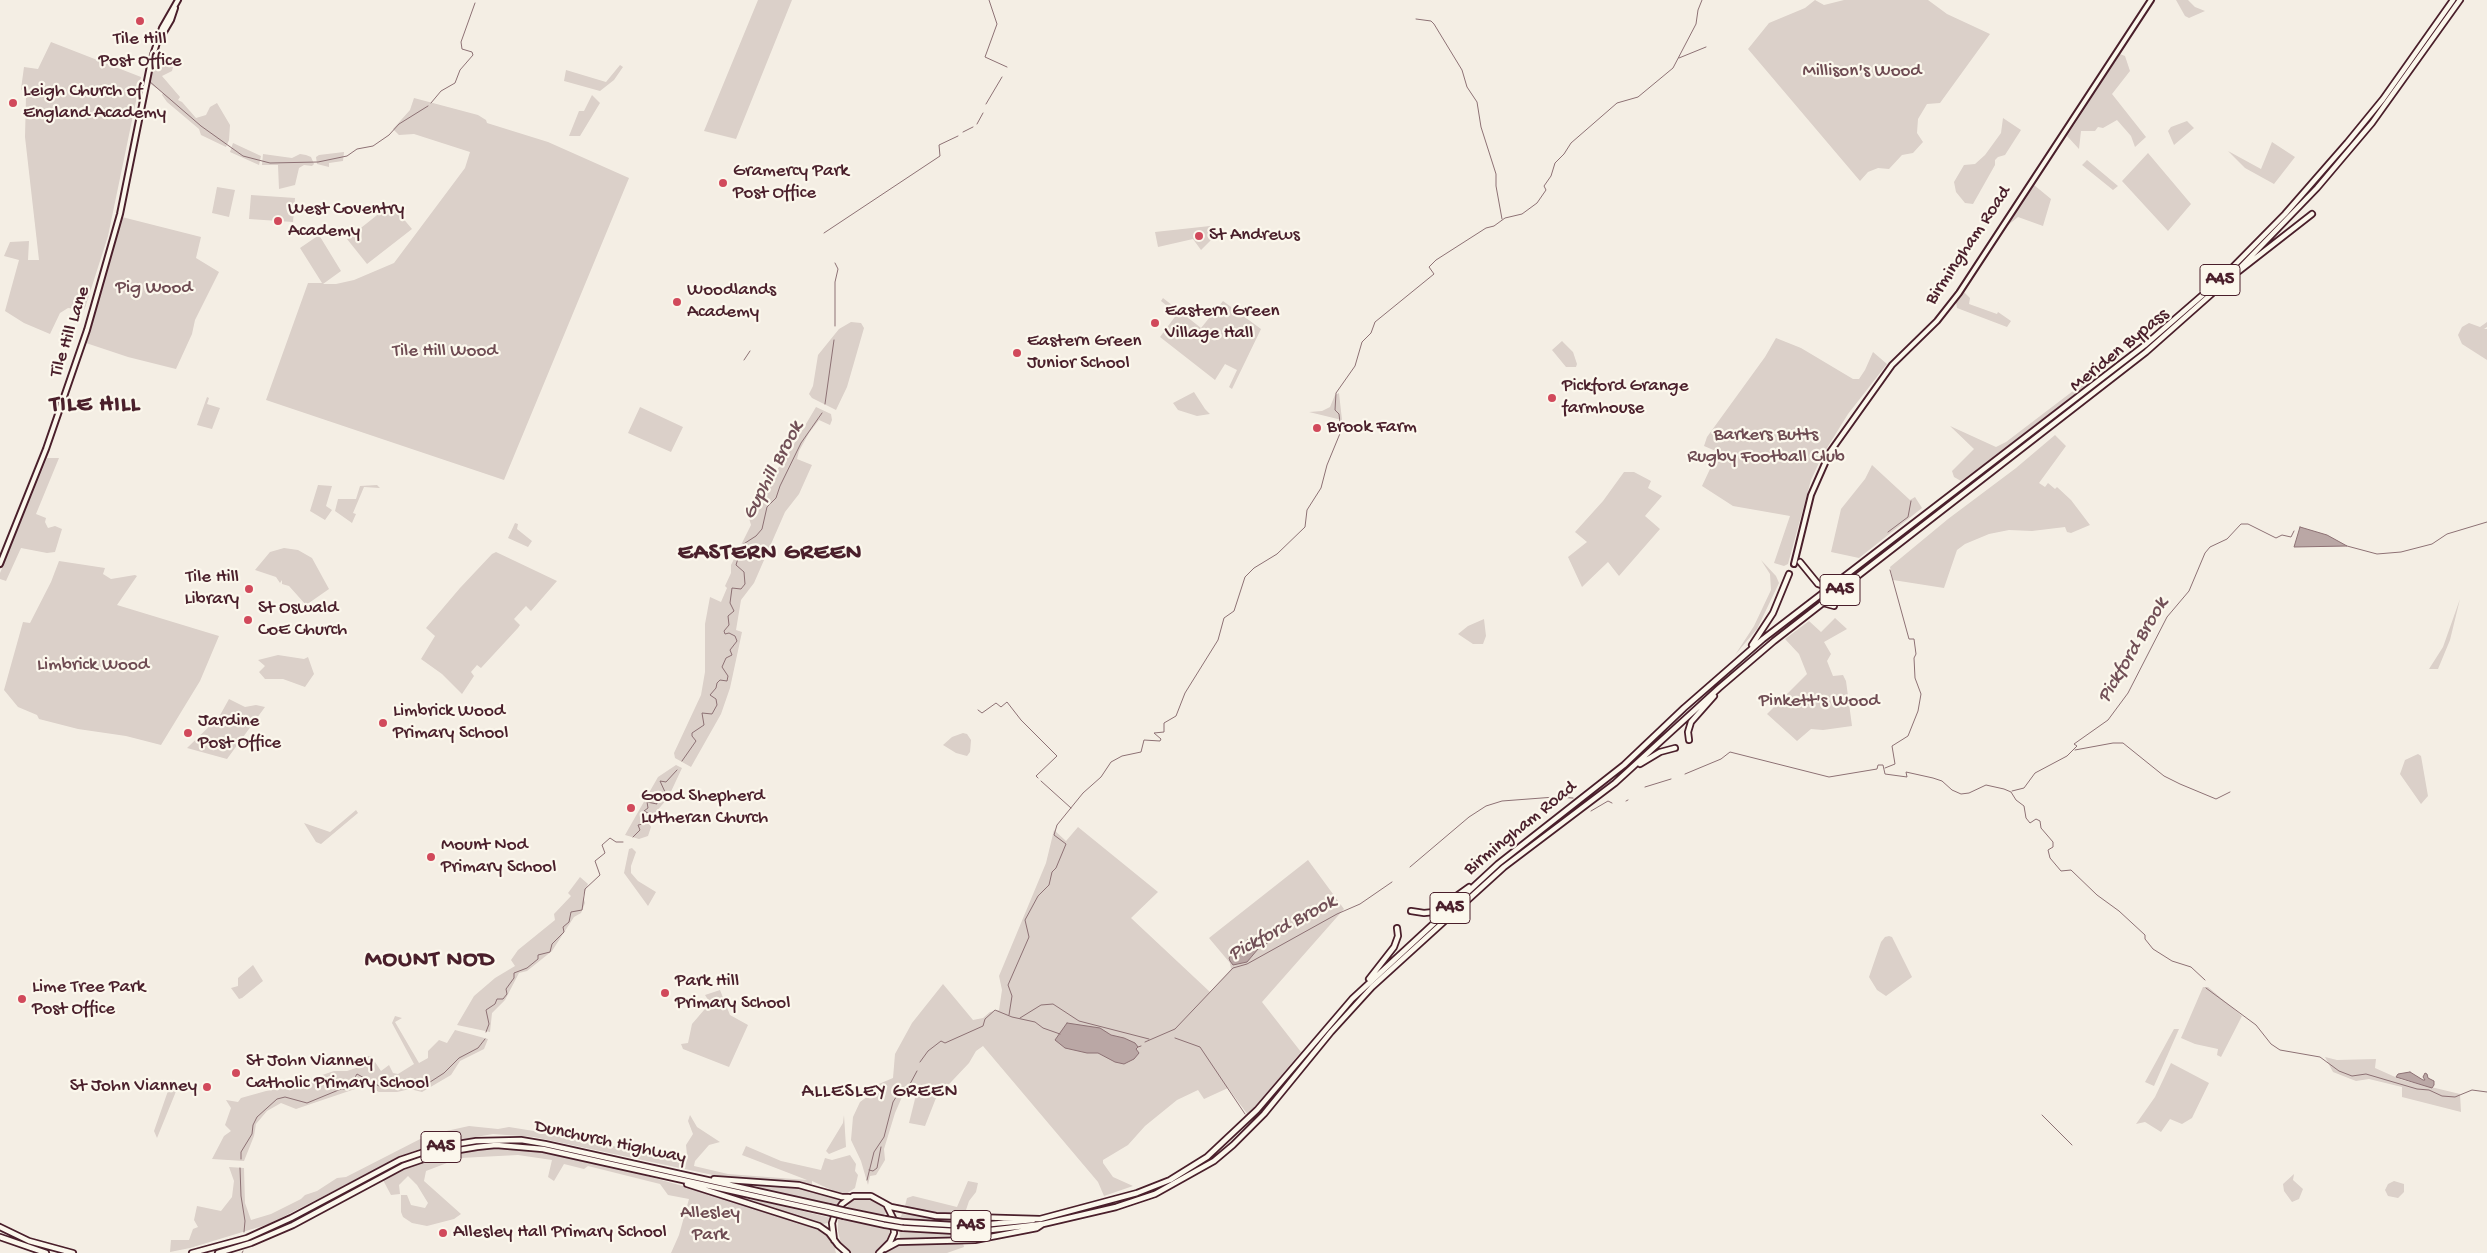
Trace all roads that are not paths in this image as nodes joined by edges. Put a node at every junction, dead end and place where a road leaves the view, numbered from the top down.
1 (2152, 0) edge
2 (2453, 0) edge
3 (2460, 0) edge
4 (177, 1) edge
5 (2312, 214) dead end
6 (2234, 274) junction
7 (1797, 561) junction
8 (0, 564) edge
9 (1789, 574) joint
10 (1829, 588) junction
11 (1836, 593) junction
12 (1823, 603) junction
13 (1747, 652) junction
14 (1742, 668) joint
15 (1736, 673) junction
16 (1689, 740) dead end
17 (1675, 748) dead end
18 (1631, 770) junction
19 (1483, 878) junction
20 (1411, 911) dead end
21 (1397, 928) dead end
22 (1352, 999) junction
23 (669, 1177) junction
24 (708, 1179) junction
25 (852, 1197) junction
26 (886, 1205) junction
27 (1040, 1219) junction
28 (1043, 1224) junction
29 (0, 1227) edge
30 (0, 1237) edge
31 (834, 1240) junction
32 (838, 1245) junction
33 (885, 1249) junction
34 (46, 1253) edge
35 (74, 1253) edge
36 (192, 1253) edge
37 (218, 1253) edge
38 (842, 1253) edge
39 (847, 1253) edge
40 (879, 1253) edge

1 - 7 main road, Birmingham Road
2 - 10 highway, Meriden Bypass / A45
3 - 6 highway, Meriden Bypass / A45
4 - 8 main road, Tile Hill Lane
5 - 6 highway
6 - 11 highway, Meriden Bypass / A45
7 - 9 main road, Birmingham Road
7 - 10 highway, A45
9 - 13 highway, A45
10 - 13 highway, Meriden Bypass / A45
11 - 12 highway, Meriden Bypass / A45
11 - 12 highway
12 - 14 highway, Meriden Bypass / A45
13 - 19 highway, Birmingham Road / A45
14 - 15 highway, Birmingham Road / A45
15 - 16 highway
15 - 18 highway, Birmingham Road / A45
17 - 18 highway
18 - 28 highway, Birmingham Road / A45
19 - 20 highway
19 - 22 highway, Birmingham Road / A45
21 - 22 highway
22 - 27 highway, Birmingham Road / A45
23 - 28 highway, Dunchurch Highway / A45, bridge
23 - 31 highway
23 - 37 highway, Dunchurch Highway / A45
24 - 25 highway
24 - 27 highway, Dunchurch Highway / A45, bridge
24 - 36 highway, Dunchurch Highway / A45
25 - 26 highway
25 - 31 highway
26 - 27 highway
26 - 33 highway
28 - 33 highway
29 - 35 highway
30 - 34 highway
31 - 32 highway
32 - 38 highway
32 - 39 highway
33 - 40 highway

